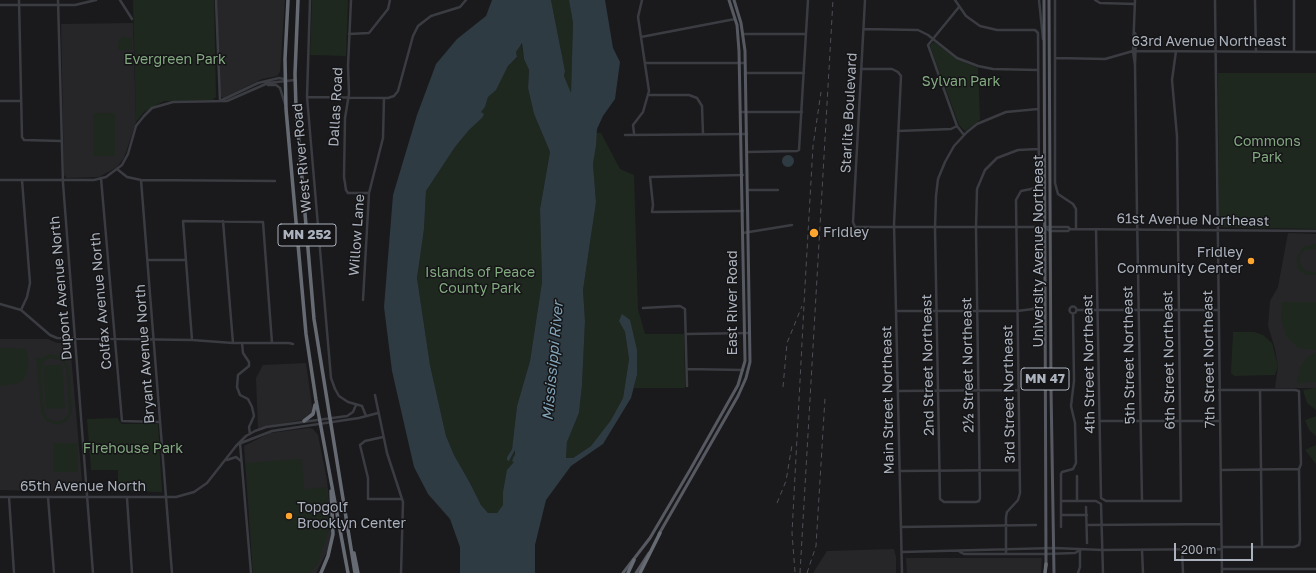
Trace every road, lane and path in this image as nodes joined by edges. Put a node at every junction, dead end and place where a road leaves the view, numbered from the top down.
1 (19, 0) edge
2 (58, 0) edge
3 (96, 0) edge
4 (120, 0) edge
5 (216, 0) edge
6 (288, 0) edge
7 (298, 0) edge
8 (310, 0) edge
9 (351, 0) edge
10 (390, 0) edge
11 (466, 0) edge
12 (642, 0) edge
13 (729, 0) edge
14 (734, 0) edge
15 (808, 0) edge
16 (865, 0) edge
17 (955, 0) edge
18 (1039, 0) edge
19 (1044, 0) edge
20 (1049, 0) edge
21 (1055, 0) edge
22 (1095, 0) edge
23 (1215, 0) edge
24 (1255, 0) edge
25 (1294, 0) edge
26 (1135, 2) edge
27 (0, 5) edge
28 (19, 5) junction
29 (58, 5) junction
30 (959, 7) junction
31 (735, 18) junction
32 (132, 19) dead end
33 (864, 29) junction
34 (349, 34) junction
35 (743, 34) junction
36 (806, 34) junction
37 (641, 37) junction
38 (933, 38) junction
39 (1044, 44) junction
40 (1135, 51) junction
41 (1176, 51) junction
42 (1216, 51) junction
43 (1256, 52) junction
44 (1294, 52) junction
45 (1316, 52) edge
46 (1055, 58) junction
47 (645, 63) junction
48 (740, 63) junction
49 (745, 63) junction
50 (861, 69) junction
51 (1038, 70) junction
52 (745, 73) junction
53 (804, 73) junction
54 (285, 80) junction
55 (295, 80) junction
56 (258, 87) junction
57 (649, 95) junction
58 (306, 97) junction
59 (348, 97) junction
60 (384, 98) junction
61 (0, 101) edge
62 (21, 101) junction
63 (220, 102) junction
64 (286, 109) junction
65 (1038, 109) junction
66 (741, 112) junction
67 (746, 112) junction
68 (802, 112) junction
69 (957, 126) junction
70 (898, 132) junction
71 (634, 133) junction
72 (703, 134) junction
73 (741, 134) junction
74 (746, 134) junction
75 (625, 135) dead end
76 (964, 135) junction
77 (61, 141) junction
78 (1038, 149) junction
79 (747, 152) junction
80 (117, 169) junction
81 (742, 175) junction
82 (101, 178) junction
83 (0, 180) edge
84 (22, 180) junction
85 (62, 180) junction
86 (141, 180) junction
87 (275, 181) dead end
88 (748, 190) junction
89 (778, 190) dead end
90 (369, 193) junction
91 (743, 210) junction
92 (223, 221) junction
93 (792, 225) dead end
94 (895, 227) junction
95 (936, 228) junction
96 (976, 228) junction
97 (1016, 228) junction
98 (1044, 228) junction
99 (1050, 229) junction
100 (1076, 229) junction
101 (1096, 229) junction
102 (1137, 229) junction
103 (1176, 229) junction
104 (1217, 230) junction
105 (749, 231) junction
106 (1316, 231) edge
107 (743, 232) junction
108 (148, 260) junction
109 (186, 260) junction
110 (363, 300) dead end
111 (0, 304) edge
112 (1038, 305) dead end
113 (643, 308) dead end
114 (21, 310) junction
115 (977, 310) junction
116 (1018, 310) junction
117 (1077, 310) junction
118 (1098, 310) junction
119 (1138, 310) junction
120 (1179, 310) junction
121 (1218, 310) junction
122 (896, 311) junction
123 (937, 311) junction
124 (1073, 314) junction
125 (750, 333) junction
126 (686, 334) junction
127 (745, 334) junction
128 (75, 339) junction
129 (114, 339) junction
130 (154, 339) junction
131 (192, 340) junction
132 (233, 343) junction
133 (242, 343) junction
134 (272, 343) junction
135 (293, 344) dead end
136 (687, 369) junction
137 (743, 370) junction
138 (687, 386) dead end
139 (978, 390) junction
140 (1019, 390) junction
141 (1219, 390) junction
142 (1260, 390) junction
143 (898, 391) junction
144 (938, 391) junction
145 (375, 395) dead end
146 (316, 400) junction
147 (356, 405) junction
148 (378, 413) junction
149 (366, 416) junction
150 (319, 419) junction
151 (329, 420) junction
152 (304, 421) junction
153 (1100, 421) junction
154 (1140, 421) junction
155 (1181, 421) junction
156 (1219, 421) junction
157 (160, 422) junction
158 (320, 424) junction
159 (250, 434) junction
160 (383, 437) junction
161 (240, 443) junction
162 (242, 461) junction
163 (223, 463) junction
164 (328, 466) junction
165 (1261, 469) junction
166 (1299, 469) junction
167 (980, 470) junction
168 (1020, 470) junction
169 (1220, 470) junction
170 (900, 471) junction
171 (940, 471) junction
172 (1077, 476) dead end
173 (0, 497) edge
174 (9, 497) junction
175 (48, 497) junction
176 (88, 497) junction
177 (127, 498) junction
178 (166, 498) junction
179 (402, 499) junction
180 (941, 501) joint
181 (1077, 501) junction
182 (1142, 501) junction
183 (1061, 502) junction
184 (1086, 507) dead end
185 (345, 515) junction
186 (1061, 515) junction
187 (1086, 515) junction
188 (1221, 524) junction
189 (1036, 525) dead end
190 (1087, 525) junction
191 (1101, 525) junction
192 (1005, 526) junction
193 (901, 527) junction
194 (1062, 527) dead end
195 (660, 533) junction
196 (1087, 543) dead end
197 (1262, 547) junction
198 (1006, 548) junction
199 (1046, 548) junction
200 (1054, 548) junction
201 (1222, 548) junction
202 (330, 549) junction
203 (1080, 550) junction
204 (1103, 550) junction
205 (1142, 550) junction
206 (1182, 550) junction
207 (902, 552) junction
208 (960, 552) junction
209 (1006, 554) junction
210 (1046, 554) junction
211 (1054, 554) junction
212 (634, 560) junction
213 (1046, 564) joint
214 (1222, 569) junction
215 (1316, 569) edge
216 (14, 573) edge
217 (54, 573) edge
218 (93, 573) edge
219 (132, 573) edge
220 (172, 573) edge
221 (251, 573) edge
222 (318, 573) edge
223 (321, 573) edge
224 (348, 573) edge
225 (355, 573) edge
226 (358, 573) edge
227 (401, 573) edge
228 (623, 573) edge
229 (628, 573) edge
230 (636, 573) edge
231 (640, 573) edge
232 (902, 573) edge
233 (1046, 573) edge
234 (1054, 573) edge
235 (1078, 573) edge
236 (1103, 573) edge
237 (1143, 573) edge
238 (1183, 573) edge
239 (1222, 573) edge

1 - 28 street
2 - 29 street, Dupont Avenue North
3 - 29 street
4 - 32 street
5 - 63 street
6 - 54 highway, MN 252
7 - 55 highway, MN 252
8 - 58 street, West River Road
9 - 34 street, Dallas Road
10 - 34 street
11 - 60 street
12 - 37 street
13 - 31 main road, East River Road
14 - 35 main road, East River Road
15 - 36 street
16 - 33 street, Starlite Boulevard
17 - 30 street
18 - 39 street
19 - 39 main road, University Avenue Northeast / MN 47
20 - 99 main road, University Avenue Northeast / MN 47
21 - 46 street
22 - 26 street
23 - 42 street, 7th Street Northeast
24 - 43 street
25 - 44 street
26 - 40 street, 5th Street Northeast
27 - 28 street
28 - 29 street
28 - 62 street
29 - 77 street, Dupont Avenue North
30 - 38 street
30 - 51 street
31 - 37 street
31 - 48 main road, East River Road
33 - 38 street
33 - 50 street, Starlite Boulevard
34 - 59 street, Dallas Road
35 - 36 street
35 - 49 main road, East River Road
36 - 53 street
37 - 47 street
38 - 51 street
38 - 69 street
39 - 98 main road, University Avenue Northeast / MN 47
40 - 41 street, 63rd Avenue Northeast
40 - 46 street, 63rd Avenue Northeast
40 - 102 street, 5th Street Northeast
41 - 42 street, 63rd Avenue Northeast
41 - 103 street, 6th Street Northeast
42 - 43 street, 63rd Avenue Northeast
42 - 104 street, 7th Street Northeast
43 - 44 street, 63rd Avenue Northeast
44 - 45 street, 63rd Avenue Northeast
46 - 100 street
47 - 48 street
47 - 57 street
48 - 49 street
48 - 66 main road, East River Road
49 - 52 main road, East River Road
50 - 70 street, Main Street Northeast
50 - 94 street, Starlite Boulevard
51 - 65 street
52 - 53 street
52 - 67 main road, East River Road
53 - 68 street
54 - 55 street
54 - 56 street
54 - 63 street
54 - 64 highway, MN 252
55 - 151 highway, MN 252
56 - 63 street
56 - 64 street
57 - 71 street
57 - 72 street
58 - 59 street
58 - 147 street, West River Road
59 - 60 street
59 - 90 street, Dallas Road
60 - 90 street, Willow Lane
61 - 62 street
62 - 77 street
63 - 80 street
64 - 146 highway, MN 252
65 - 76 street, 2nd Street Northeast
65 - 78 street
66 - 67 street
66 - 73 main road, East River Road
67 - 68 street
67 - 74 main road, East River Road
68 - 79 street
69 - 70 street
69 - 76 street
70 - 94 street, Main Street Northeast
71 - 72 street
71 - 75 street
72 - 73 street
73 - 74 street
73 - 81 main road, East River Road
74 - 79 main road, East River Road
76 - 95 street, 2nd Street Northeast
77 - 85 street, Dupont Avenue North
78 - 96 street, 2½ Street Northeast
78 - 97 street, 3rd Street Northeast
79 - 88 main road, East River Road
80 - 82 street
80 - 86 street
81 - 91 main road, East River Road
81 - 91 street
82 - 85 street
82 - 129 street, Colfax Avenue North
83 - 84 street
84 - 85 street
84 - 114 street
85 - 128 street, Dupont Avenue North
86 - 87 street
86 - 108 street, Bryant Avenue North
88 - 89 street
88 - 105 main road, East River Road
90 - 110 street, Willow Lane
91 - 107 main road, East River Road
92 - 109 street
92 - 132 street
92 - 134 street
93 - 105 street
94 - 95 street
94 - 122 street, Main Street Northeast
95 - 96 street
95 - 123 street, 2nd Street Northeast
96 - 97 street
96 - 115 street, 2½ Street Northeast
97 - 98 street
97 - 116 street, 3rd Street Northeast
98 - 99 street
98 - 199 main road, University Avenue Northeast / MN 47
99 - 100 street, 61st Avenue Northeast
99 - 200 main road, University Avenue Northeast / MN 47
100 - 101 street, 61st Avenue Northeast
101 - 102 street, 61st Avenue Northeast
101 - 118 street, 4th Street Northeast
102 - 103 street, 61st Avenue Northeast
102 - 119 street, 5th Street Northeast
103 - 104 street, 61st Avenue Northeast
103 - 120 street, 6th Street Northeast
104 - 106 street, 61st Avenue Northeast
104 - 121 street, 7th Street Northeast
105 - 107 street
105 - 125 main road, East River Road
107 - 127 main road, East River Road
108 - 109 street
108 - 130 street, Bryant Avenue North
109 - 131 street
111 - 114 street
112 - 116 street
113 - 126 street
114 - 128 street
115 - 116 street
115 - 123 street
115 - 139 street, 2½ Street Northeast
116 - 140 street, 3rd Street Northeast
117 - 118 street
117 - 124 street
117 - 124 street
118 - 119 street
118 - 153 street, 4th Street Northeast
119 - 120 street
119 - 154 street, 5th Street Northeast
120 - 121 street
120 - 155 street, 6th Street Northeast
121 - 141 street, 7th Street Northeast
122 - 123 street
122 - 143 street, Main Street Northeast
123 - 144 street, 2nd Street Northeast
124 - 183 street
125 - 127 street
125 - 195 main road, East River Road
126 - 127 street
126 - 136 street
127 - 137 main road, East River Road
128 - 129 street
128 - 176 street, Dupont Avenue North
129 - 130 street
129 - 157 street, Colfax Avenue North
130 - 131 street
130 - 157 street, Bryant Avenue North
131 - 132 street
132 - 133 street
133 - 134 street
133 - 159 street
134 - 135 street
136 - 137 street
136 - 138 street
137 - 212 main road, East River Road
139 - 140 street
139 - 144 street
139 - 167 street, 2½ Street Northeast
140 - 168 street, 3rd Street Northeast
141 - 142 street
141 - 156 street, 7th Street Northeast
142 - 165 street
142 - 166 street
143 - 144 street
143 - 170 street, Main Street Northeast
144 - 171 street, 2nd Street Northeast
145 - 148 street
146 - 150 highway, MN 252
146 - 152 highway
147 - 149 street
147 - 151 street
148 - 149 street
148 - 160 street
149 - 151 street
150 - 151 street
150 - 152 street
150 - 158 highway, MN 252
151 - 158 street
151 - 185 highway, MN 252
152 - 159 street
153 - 154 street
153 - 182 street, 4th Street Northeast
154 - 155 street
154 - 182 street, 5th Street Northeast
155 - 156 street
155 - 182 street, 6th Street Northeast
156 - 169 street, 7th Street Northeast
157 - 178 street, Bryant Avenue North
158 - 161 street
158 - 164 highway, MN 252
159 - 161 street, 65th Avenue North
160 - 179 street
160 - 179 street
161 - 162 street
161 - 163 street, 65th Avenue North
162 - 163 street
162 - 221 street
163 - 178 street, 65th Avenue North
164 - 202 highway
164 - 224 highway
165 - 166 street
165 - 169 street
165 - 197 street
166 - 197 street
167 - 168 street
167 - 171 street
167 - 180 street, 2½ Street Northeast
168 - 192 street, 3rd Street Northeast
169 - 188 street, 7th Street Northeast
170 - 171 street
170 - 193 street, Main Street Northeast
171 - 180 street, 2nd Street Northeast
172 - 181 street
173 - 174 street, 65th Avenue North
174 - 175 street, 65th Avenue North
174 - 216 street
175 - 176 street, 65th Avenue North
175 - 217 street
176 - 177 street, 65th Avenue North
176 - 218 street, Dupont Avenue North
177 - 178 street, 65th Avenue North
177 - 219 street
178 - 220 street, Bryant Avenue North
179 - 227 street
181 - 183 street
181 - 191 street
183 - 186 street
184 - 187 street
185 - 225 highway
185 - 226 highway
186 - 187 street
186 - 194 street
187 - 190 street
188 - 191 street
188 - 201 street, 7th Street Northeast
189 - 192 street
190 - 191 street
190 - 196 street
191 - 204 street
192 - 193 street
192 - 198 street, 3rd Street Northeast
193 - 207 street, Main Street Northeast
195 - 230 main road, East River Road
195 - 231 highway
197 - 201 street
198 - 199 street
198 - 208 street
198 - 209 street, 3rd Street Northeast
199 - 200 street
199 - 210 main road, University Avenue Northeast / MN 47
200 - 203 street
200 - 211 main road, University Avenue Northeast / MN 47
201 - 206 street
201 - 214 street, 7th Street Northeast
202 - 222 highway
202 - 223 highway
203 - 204 street
203 - 211 street
203 - 235 street
204 - 205 street
204 - 236 street
205 - 206 street
205 - 237 street
206 - 238 street
207 - 208 street
207 - 232 street, Main Street Northeast
208 - 209 street
209 - 210 street
210 - 211 street
210 - 213 main road, University Avenue Northeast / MN 47
211 - 234 main road, University Avenue Northeast / MN 47
212 - 228 main road, East River Road
212 - 229 highway
213 - 233 highway
214 - 215 street
214 - 239 street, 7th Street Northeast

